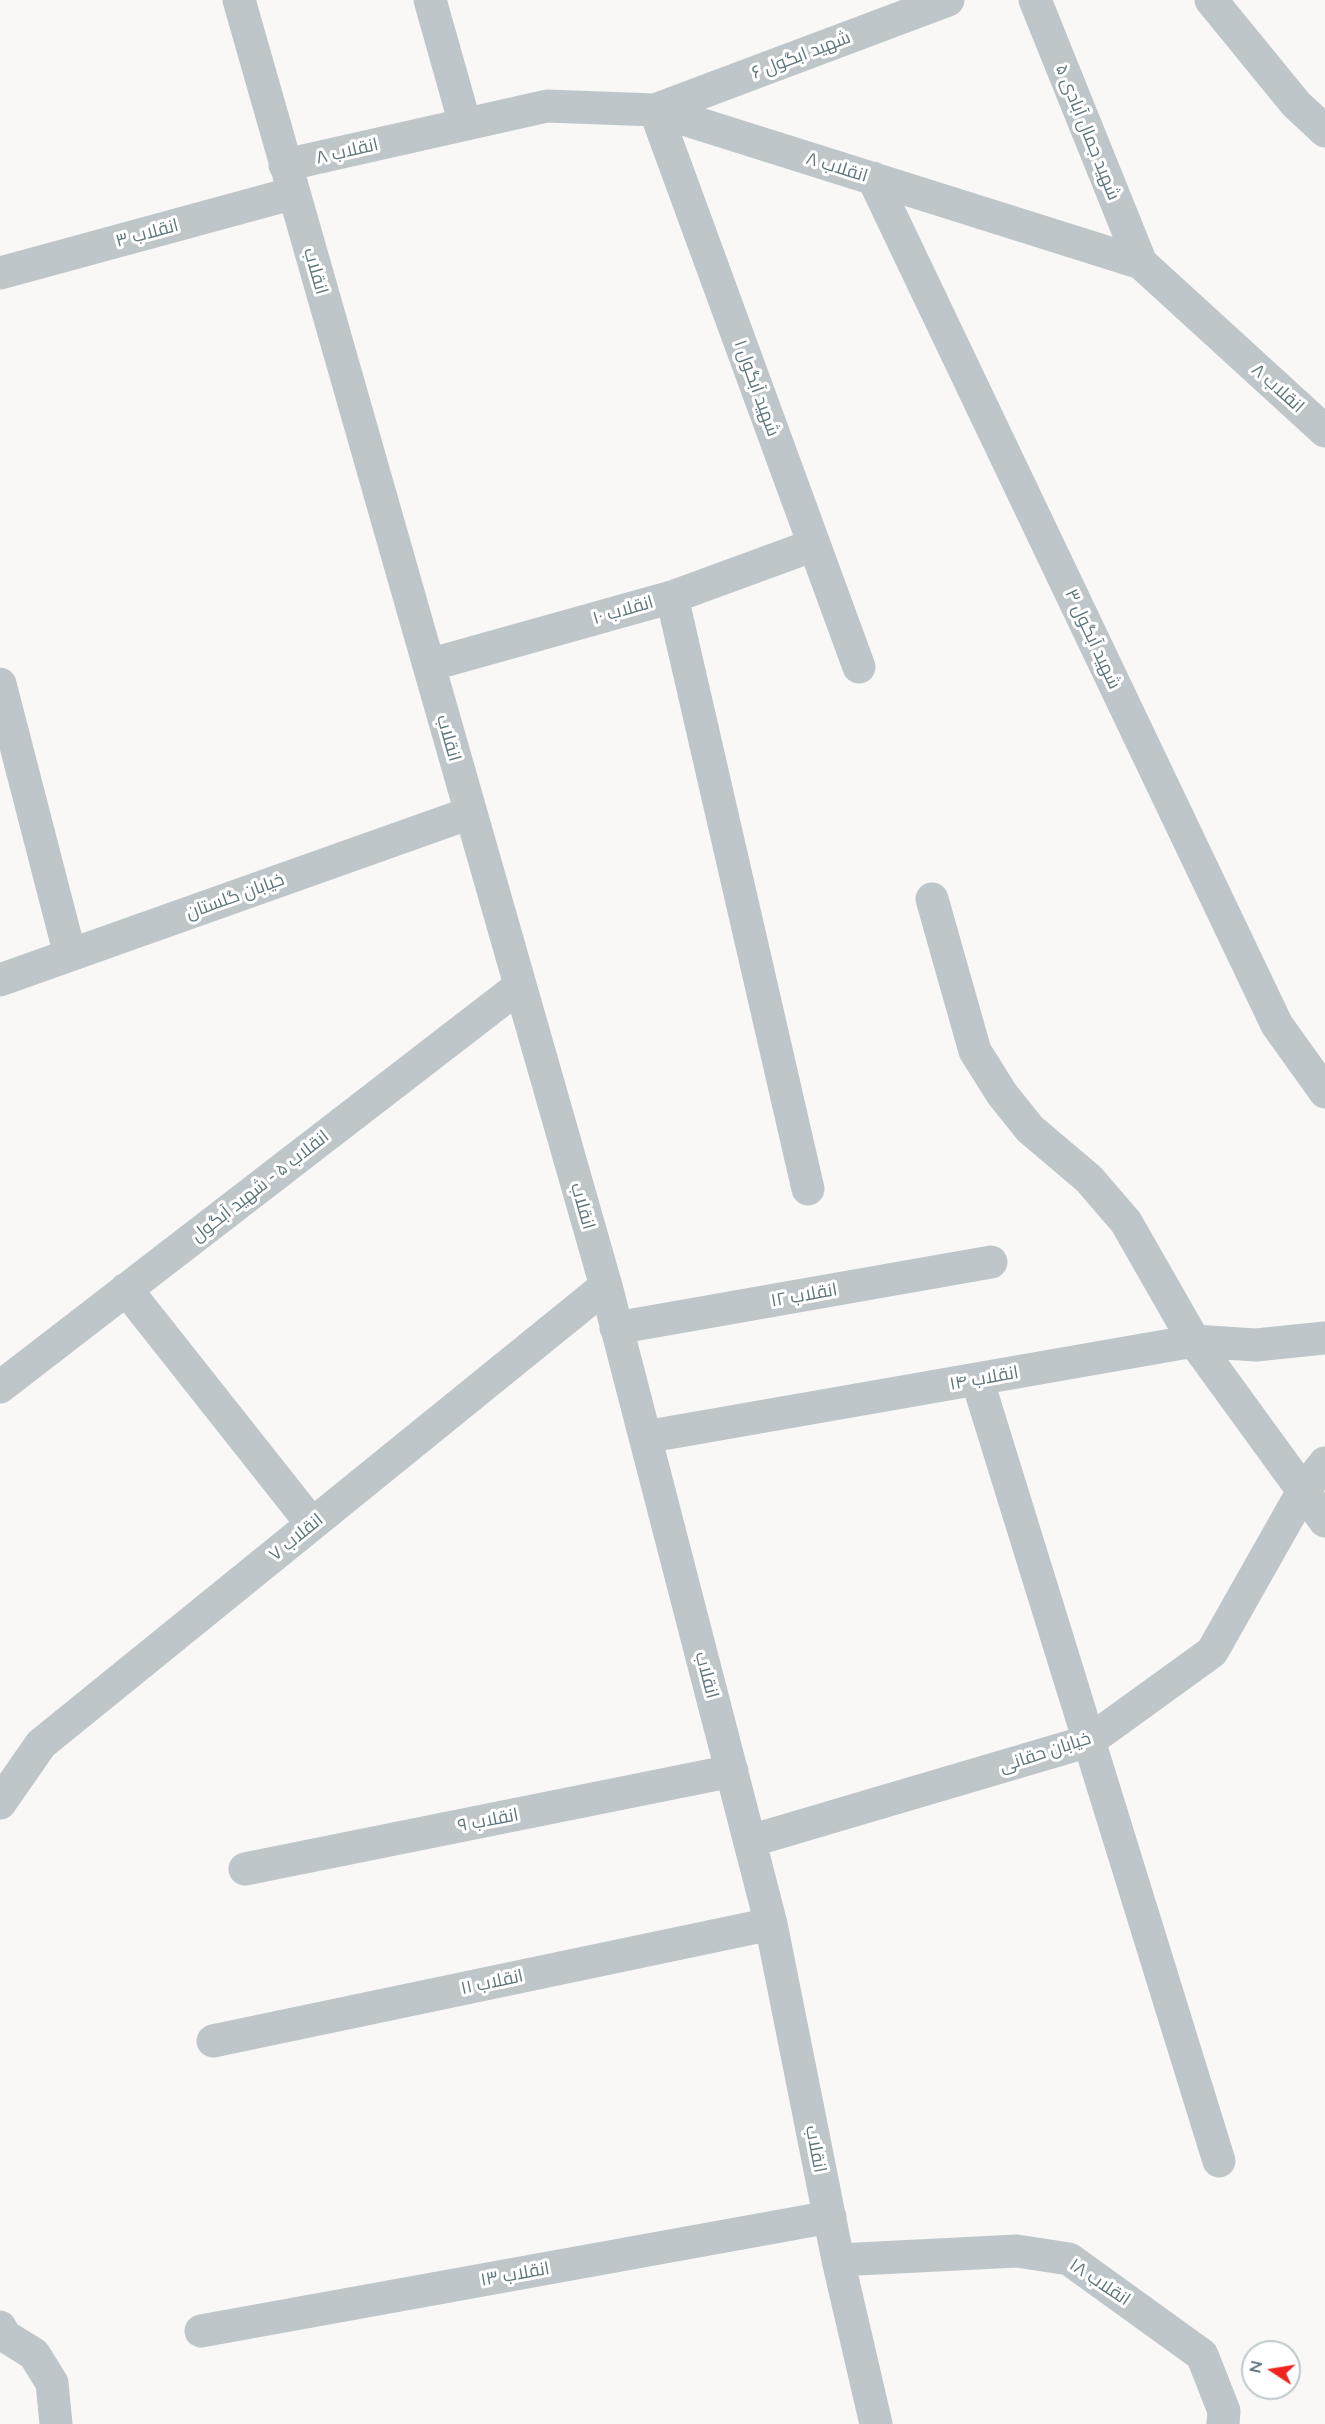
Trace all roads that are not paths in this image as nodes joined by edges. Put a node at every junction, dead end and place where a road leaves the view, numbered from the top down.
1 (239, 0) edge
2 (430, 0) edge
3 (948, 0) edge
4 (1035, 0) edge
5 (1211, 0) edge
6 (655, 110) junction
7 (465, 124) junction
8 (1325, 131) edge
9 (873, 178) junction
10 (289, 179) junction
11 (1141, 263) junction
12 (0, 273) edge
13 (1325, 431) edge
14 (814, 545) junction
15 (672, 597) junction
16 (429, 665) junction
17 (859, 667) dead end
18 (0, 684) edge
19 (470, 813) junction
20 (932, 899) dead end
21 (70, 955) junction
22 (0, 980) edge
23 (520, 986) junction
24 (1325, 1092) edge
25 (808, 1189) dead end
26 (991, 1262) dead end
27 (606, 1286) junction
28 (126, 1289) junction
29 (616, 1328) junction
30 (1325, 1338) edge
31 (1194, 1341) junction
32 (977, 1379) junction
33 (0, 1387) edge
34 (645, 1437) junction
35 (1325, 1463) edge
36 (1304, 1491) junction
37 (1325, 1521) edge
38 (312, 1524) junction
39 (1089, 1741) junction
40 (732, 1771) junction
41 (0, 1803) edge
42 (750, 1840) junction
43 (244, 1869) dead end
44 (771, 1924) junction
45 (213, 2041) dead end
46 (1219, 2161) dead end
47 (830, 2217) junction
48 (838, 2260) junction
49 (201, 2331) dead end
50 (2, 2333) edge
51 (56, 2424) edge
52 (876, 2424) edge
53 (1223, 2424) edge

1 - 10 street, انقلاب
2 - 7 street
3 - 6 street, شهید ابگول ۶
4 - 11 street, شهید جمال آبادی ۵
5 - 8 street
6 - 7 street, انقلاب ۸
6 - 9 street, انقلاب ۸
6 - 14 street, شهید آبگول ۱
7 - 10 street, انقلاب ۸
9 - 11 street, انقلاب ۸
9 - 24 street, شهید آبگول ۳
10 - 12 street, انقلاب ۳
10 - 16 street, انقلاب
11 - 13 street, انقلاب ۸
14 - 15 street, انقلاب ۱۰
14 - 17 street, شهید آبگول ۱
15 - 16 street, انقلاب ۱۰
15 - 25 street
16 - 19 street, انقلاب
18 - 21 street
19 - 21 street, خیابان گلستان
19 - 23 street, انقلاب
20 - 31 street
21 - 22 street, خیابان گلستان
23 - 27 street, انقلاب
23 - 28 street, انقلاب ۵ - شهید آبگول
26 - 29 street, انقلاب ۱۲
27 - 29 street, انقلاب
27 - 38 street, انقلاب ۷
28 - 33 street, انقلاب ۵ - شهید آبگول
28 - 38 street
29 - 34 street, انقلاب
30 - 31 street, انقلاب ۱۴
31 - 32 street, انقلاب ۱۴
31 - 36 street
32 - 34 street, انقلاب ۱۴
32 - 39 street
34 - 40 street, انقلاب
35 - 36 street, خیابان حقانی
36 - 37 street
36 - 39 street, خیابان حقانی
38 - 41 street, انقلاب ۷
39 - 42 street, خیابان حقانی
39 - 46 street
40 - 42 street, انقلاب
40 - 43 street, انقلاب ۹
42 - 44 street, انقلاب
44 - 45 street, انقلاب ۱۱
44 - 47 street, انقلاب
47 - 48 street, انقلاب
47 - 49 street, انقلاب ۱۳
48 - 52 street, انقلاب
48 - 53 street, انقلاب ۱۸
50 - 51 street

